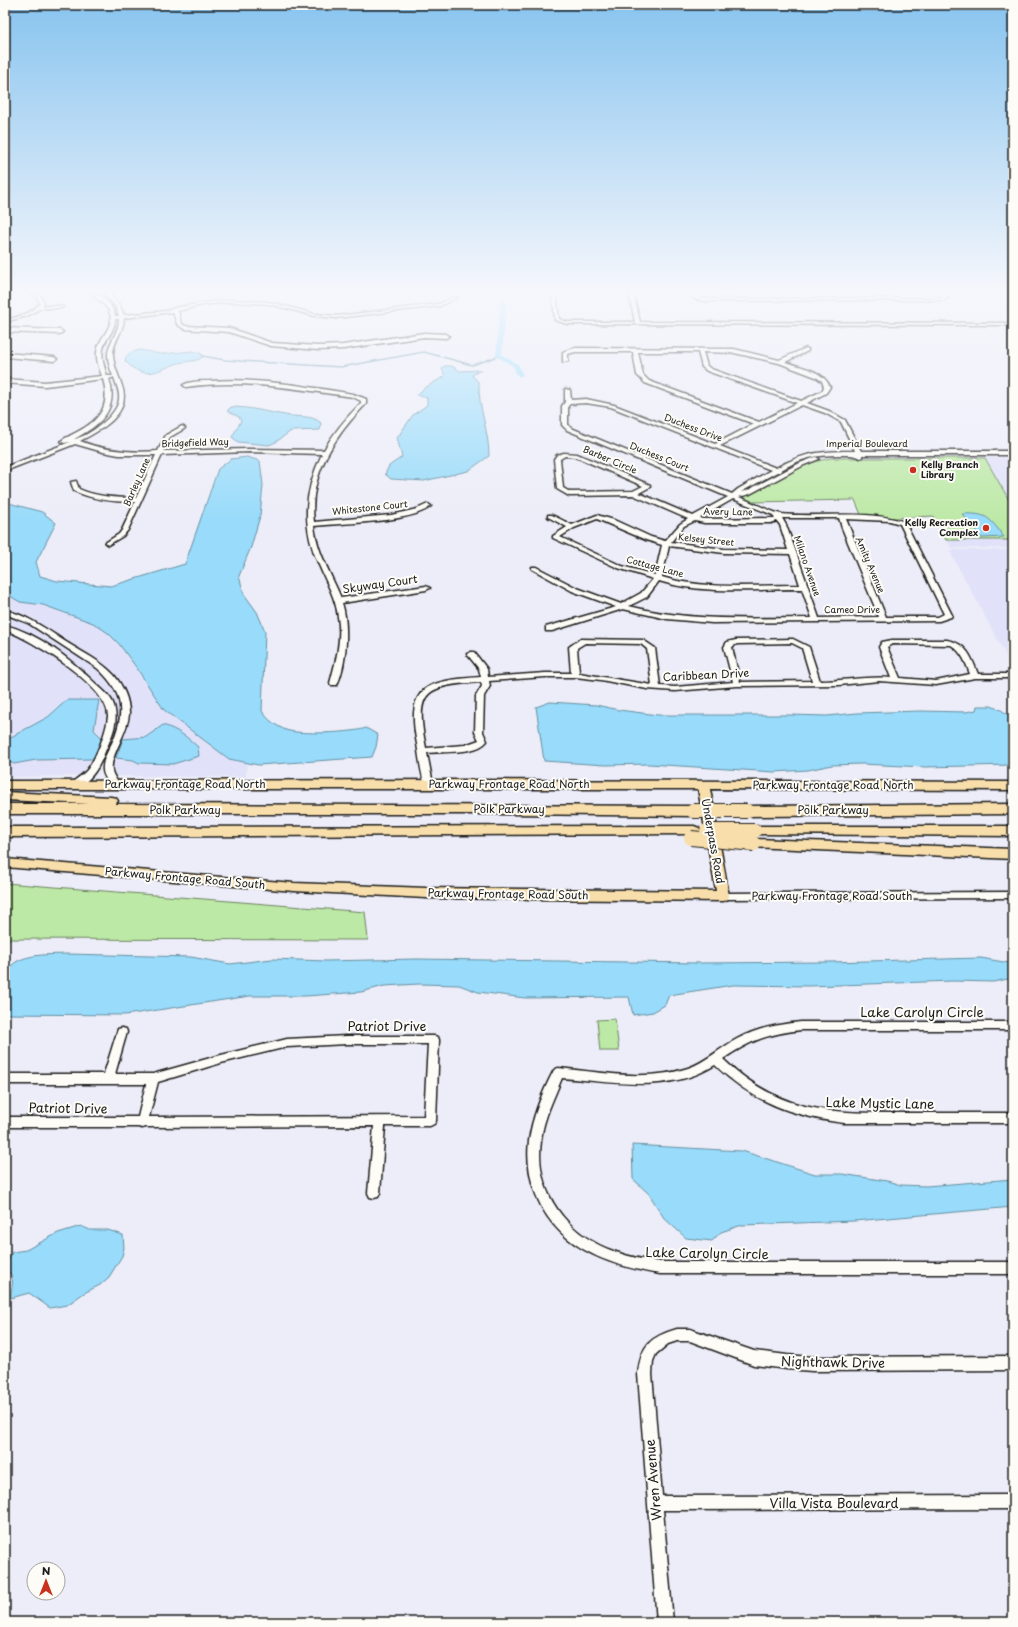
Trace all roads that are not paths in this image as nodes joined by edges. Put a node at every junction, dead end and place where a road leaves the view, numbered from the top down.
1 (102, 369) edge
2 (114, 369) edge
3 (639, 369) edge
4 (708, 369) edge
5 (799, 369) edge
6 (115, 374) junction
7 (5, 376) edge
8 (104, 376) junction
9 (5, 381) edge
10 (186, 385) dead end
11 (567, 390) dead end
12 (568, 402) junction
13 (802, 403) junction
14 (759, 424) junction
15 (182, 428) dead end
16 (68, 439) junction
17 (76, 442) junction
18 (715, 446) junction
19 (324, 452) junction
20 (159, 453) junction
21 (1013, 453) edge
22 (859, 454) junction
23 (1013, 457) edge
24 (5, 463) edge
25 (5, 468) edge
26 (776, 470) junction
27 (786, 474) junction
28 (74, 482) dead end
29 (634, 493) junction
30 (732, 497) junction
31 (138, 500) junction
32 (428, 506) dead end
33 (550, 516) dead end
34 (778, 517) junction
35 (842, 517) junction
36 (693, 518) junction
37 (310, 524) junction
38 (572, 527) junction
39 (555, 537) joint
40 (108, 543) dead end
41 (666, 544) junction
42 (793, 552) junction
43 (534, 568) dead end
44 (658, 578) junction
45 (804, 586) junction
46 (426, 588) dead end
47 (338, 601) junction
48 (624, 607) junction
49 (5, 612) edge
50 (883, 619) junction
51 (816, 620) junction
52 (5, 628) edge
53 (549, 629) dead end
54 (471, 654) dead end
55 (575, 675) junction
56 (975, 676) junction
57 (1012, 676) edge
58 (896, 679) junction
59 (485, 680) junction
60 (334, 683) dead end
61 (818, 683) junction
62 (737, 684) junction
63 (656, 688) junction
64 (423, 751) junction
65 (75, 784) junction
66 (115, 784) junction
67 (429, 784) junction
68 (5, 785) edge
69 (703, 785) junction
70 (1013, 786) edge
71 (5, 796) edge
72 (5, 809) edge
73 (1013, 809) edge
74 (254, 810) junction
75 (1013, 831) edge
76 (5, 832) edge
77 (91, 832) junction
78 (5, 836) edge
79 (754, 838) junction
80 (1013, 854) edge
81 (5, 863) edge
82 (1013, 895) edge
83 (723, 896) junction
84 (1013, 1026) edge
85 (122, 1032) dead end
86 (716, 1059) junction
87 (5, 1079) edge
88 (108, 1079) junction
89 (153, 1079) junction
90 (1013, 1118) edge
91 (380, 1121) junction
92 (5, 1122) edge
93 (142, 1123) junction
94 (374, 1193) dead end
95 (1013, 1268) edge
96 (659, 1343) joint
97 (1013, 1363) edge
98 (655, 1502) junction
99 (1013, 1502) edge
100 (665, 1622) edge

1 - 8 street
2 - 6 street
3 - 14 street
4 - 13 street
5 - 13 street
6 - 8 street
6 - 17 street
7 - 8 street
8 - 9 street
8 - 16 street
10 - 19 street
11 - 12 street, Duchess Court
12 - 18 street, Duchess Drive
12 - 30 street, Duchess Court
13 - 14 street
13 - 22 street
14 - 18 street
15 - 20 street, Barley Lane
16 - 17 street, Bridgefield Way
16 - 24 street
17 - 20 street, Bridgefield Way
17 - 25 street
18 - 26 street, Duchess Drive
19 - 20 street, Bridgefield Way
19 - 37 street
20 - 31 street, Barley Lane
21 - 22 street, Imperial Boulevard
22 - 23 street, Imperial Boulevard
22 - 26 street, Imperial Boulevard
22 - 27 street, Imperial Boulevard
26 - 27 street, Duchess Drive
26 - 30 street, Imperial Boulevard
27 - 30 street, Imperial Boulevard
28 - 31 street
29 - 29 street, Barber Circle
29 - 36 street, Avery Lane
30 - 34 street, Duchess Court
30 - 36 street, Imperial Boulevard
31 - 40 street, Barley Lane
32 - 37 street, Whitestone Court
33 - 38 street
34 - 35 street, Cameo Drive
34 - 36 street, Avery Lane
34 - 42 street, Milano Avenue
35 - 50 street, Amity Avenue
35 - 50 street, Cameo Drive
36 - 41 street, Imperial Boulevard
37 - 47 street
38 - 39 street, Kelsey Street
38 - 41 street, Kelsey Street
39 - 44 street, Cottage Lane
41 - 42 street, Kelsey Street
41 - 44 street, Imperial Boulevard
42 - 45 street, Milano Avenue
43 - 48 street, Cameo Drive
44 - 45 street, Cottage Lane
44 - 48 street, Imperial Boulevard
45 - 51 street, Milano Avenue
46 - 47 street, Skyway Court
47 - 60 street
48 - 51 street, Cameo Drive
48 - 53 street, Imperial Boulevard
49 - 66 street
50 - 51 street, Cameo Drive
52 - 65 street
54 - 59 street
55 - 59 street, Caribbean Drive
55 - 63 street, Caribbean Drive
55 - 63 street
56 - 57 street, Caribbean Drive
56 - 58 street, Caribbean Drive
56 - 58 street
58 - 61 street, Caribbean Drive
59 - 64 street, Caribbean Drive
59 - 64 street
61 - 62 street, Caribbean Drive
61 - 62 street
62 - 63 street, Caribbean Drive
64 - 67 street, Caribbean Drive
65 - 66 main road, Parkway Frontage Road North
65 - 68 main road, Parkway Frontage Road North
66 - 67 main road, Parkway Frontage Road North
67 - 69 main road, Parkway Frontage Road North
69 - 70 main road, Parkway Frontage Road North
69 - 83 main road, Underpass Road
71 - 74 highway
72 - 74 highway, Polk Parkway
73 - 74 highway, Polk Parkway, bridge
75 - 79 highway, Polk Parkway
76 - 77 highway, Polk Parkway
77 - 78 highway
77 - 79 highway, Polk Parkway, bridge
79 - 80 highway
81 - 83 main road, Parkway Frontage Road South
82 - 83 street, Parkway Frontage Road South
84 - 86 street, Lake Carolyn Circle
85 - 88 street
86 - 90 street, Lake Mystic Lane
86 - 95 street, Lake Carolyn Circle
87 - 88 street, Patriot Drive
88 - 89 street, Patriot Drive
89 - 91 street, Patriot Drive
89 - 93 street
91 - 93 street, Patriot Drive
91 - 94 street
92 - 93 street, Patriot Drive
96 - 97 street, Nighthawk Drive
96 - 98 street, Wren Avenue
98 - 99 street, Villa Vista Boulevard
98 - 100 street, Wren Avenue

